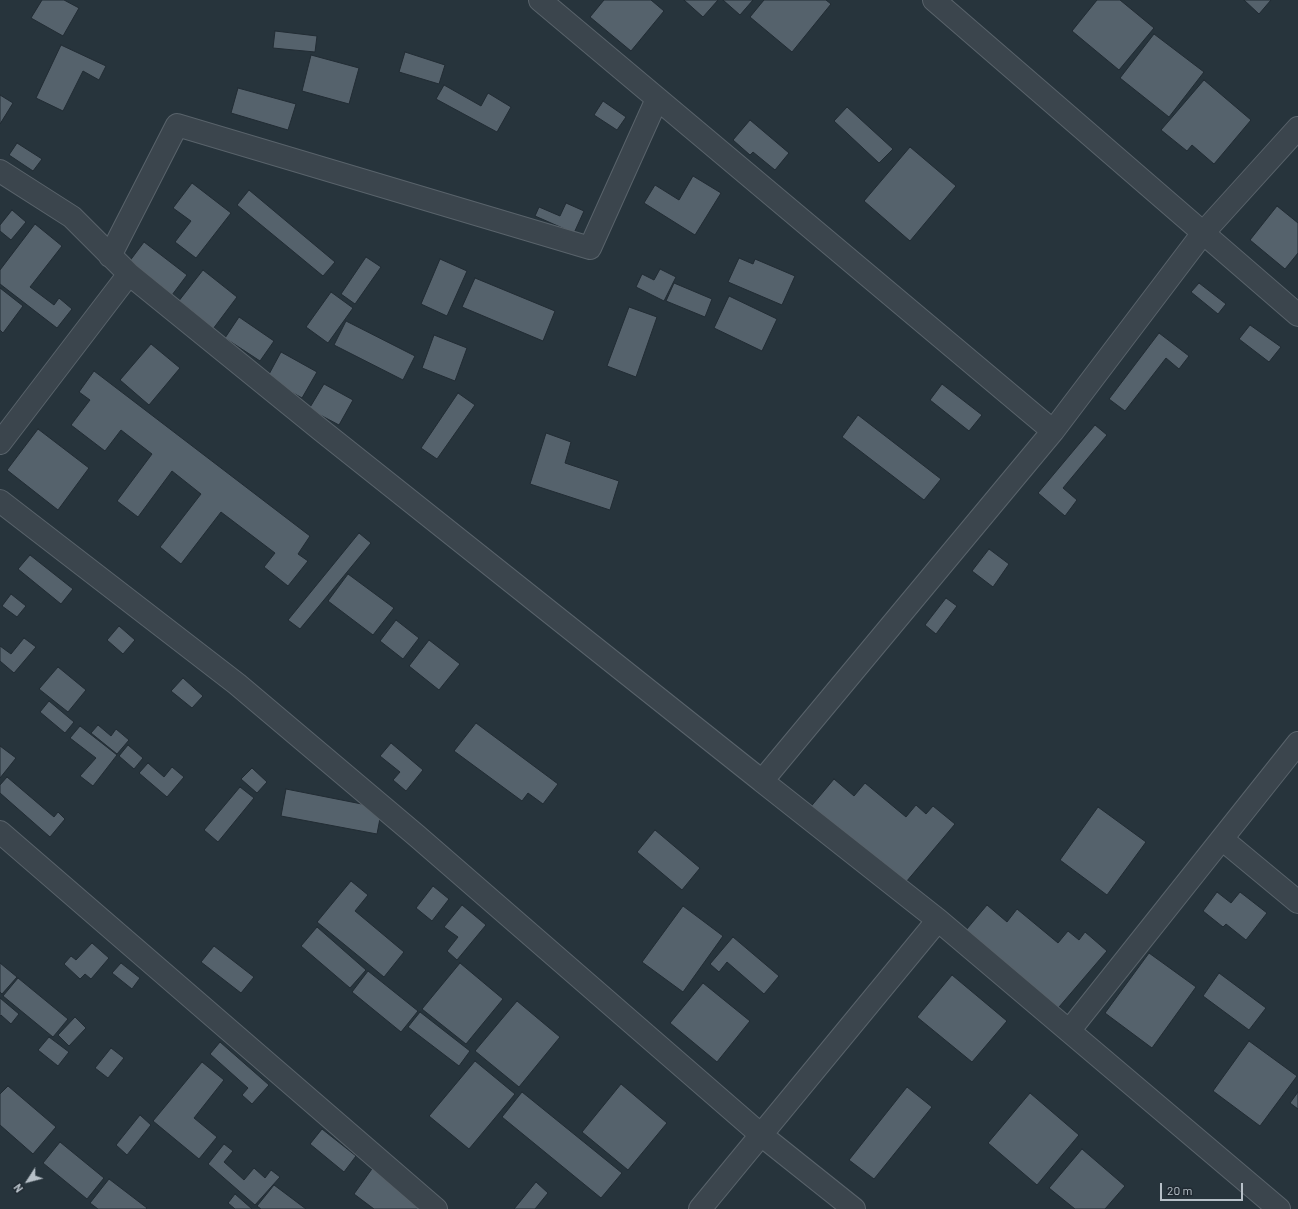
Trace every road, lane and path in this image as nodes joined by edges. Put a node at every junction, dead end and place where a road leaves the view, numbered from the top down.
1 (540, 0) edge
2 (934, 0) edge
3 (657, 98) junction
4 (1298, 128) edge
5 (0, 171) edge
6 (1203, 233) junction
7 (110, 256) junction
8 (129, 274) junction
9 (1298, 315) edge
10 (1053, 431) junction
11 (0, 443) edge
12 (0, 501) edge
13 (1298, 743) edge
14 (762, 782) junction
15 (0, 832) edge
16 (1222, 839) junction
17 (1298, 902) edge
18 (938, 920) junction
19 (1069, 1031) junction
20 (760, 1134) junction
21 (436, 1209) edge
22 (700, 1209) edge
23 (854, 1209) edge
24 (1279, 1209) edge

1 - 3 street
2 - 6 street
3 - 7 street
3 - 10 street
4 - 6 street
5 - 7 street
6 - 9 street
6 - 10 street
7 - 8 street
8 - 11 street
8 - 14 street
10 - 14 street
12 - 20 street
13 - 16 street
14 - 18 street
15 - 21 street
16 - 17 street
16 - 19 street
18 - 19 street
18 - 20 street
19 - 24 street
20 - 22 street
20 - 23 street

